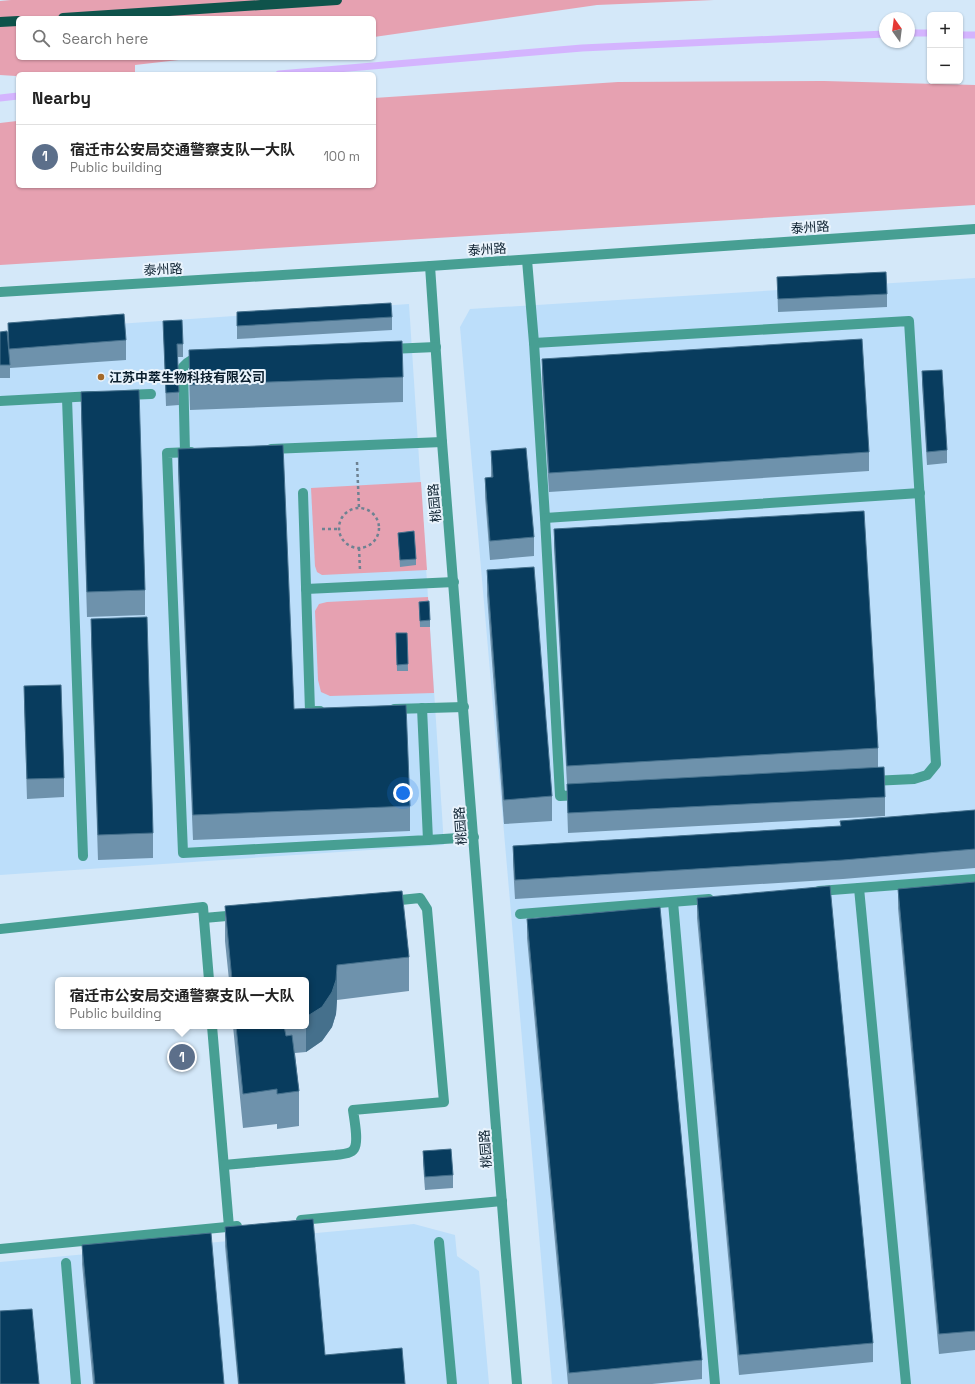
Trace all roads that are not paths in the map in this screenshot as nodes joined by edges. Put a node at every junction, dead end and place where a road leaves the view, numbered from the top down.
1 (337, 0) edge
2 (93, 16) edge
3 (16, 21) edge
4 (0, 22) edge
5 (975, 229) edge
6 (527, 260) junction
7 (430, 266) junction
8 (0, 292) edge
9 (534, 343) junction
10 (436, 346) junction
11 (377, 350) edge
12 (210, 358) edge
13 (151, 394) dead end
14 (67, 398) junction
15 (0, 401) edge
16 (442, 442) junction
17 (264, 449) edge
18 (203, 452) edge
19 (185, 453) junction
20 (920, 493) junction
21 (302, 494) dead end
22 (545, 518) junction
23 (454, 582) junction
24 (306, 589) junction
25 (464, 707) junction
26 (422, 708) junction
27 (382, 709) edge
28 (326, 711) edge
29 (859, 781) edge
30 (591, 794) edge
31 (474, 837) junction
32 (428, 840) junction
33 (83, 856) dead end
34 (975, 879) edge
35 (859, 888) junction
36 (812, 892) edge
37 (719, 899) edge
38 (382, 901) edge
39 (673, 902) junction
40 (250, 914) edge
41 (520, 914) dead end
42 (204, 918) junction
43 (0, 929) edge
44 (209, 977) edge
45 (212, 1029) edge
46 (224, 1165) junction
47 (502, 1200) junction
48 (291, 1221) edge
49 (244, 1226) edge
50 (229, 1227) junction
51 (439, 1242) dead end
52 (0, 1249) edge
53 (66, 1263) dead end
54 (76, 1384) edge
55 (452, 1384) edge
56 (517, 1384) edge
57 (715, 1384) edge
58 (906, 1384) edge

1 - 2 main road
3 - 4 main road
5 - 6 street, 泰州路
6 - 7 street, 泰州路
6 - 9 street
7 - 8 street, 泰州路
7 - 10 street, 桃园路
9 - 20 street
9 - 22 street
10 - 11 street
10 - 16 street, 桃园路
12 - 19 street
13 - 14 street
14 - 15 street
14 - 33 street
16 - 17 street
16 - 23 street, 桃园路
18 - 19 street
19 - 32 street
20 - 22 street
20 - 29 street
21 - 24 street
22 - 30 street
23 - 24 street
23 - 25 street, 桃园路
24 - 28 street
25 - 26 street
25 - 31 street, 桃园路
26 - 27 street
26 - 32 street
31 - 32 street
31 - 47 street, 桃园路
34 - 35 street
35 - 36 street
35 - 58 street
37 - 39 street
38 - 46 street
39 - 41 street
39 - 57 street
40 - 42 street
42 - 43 street
42 - 44 street
45 - 46 street
46 - 50 street
47 - 48 street
47 - 56 street, 桃园路
49 - 50 street
50 - 52 street
51 - 55 street
53 - 54 street

